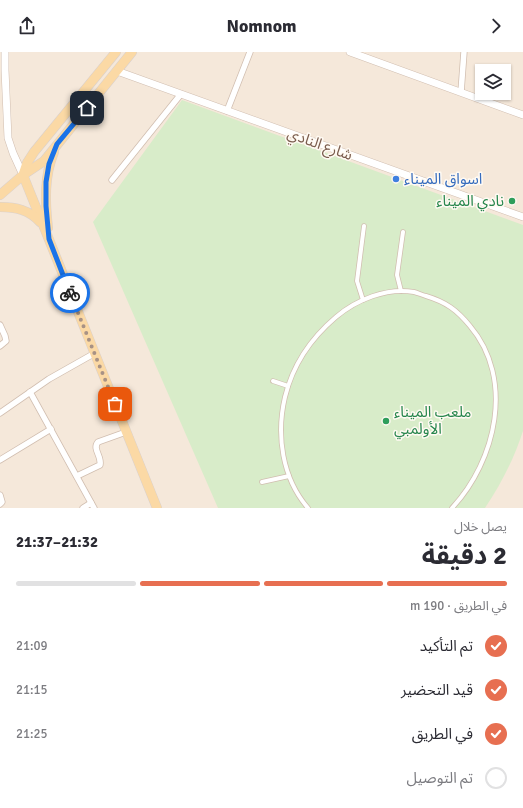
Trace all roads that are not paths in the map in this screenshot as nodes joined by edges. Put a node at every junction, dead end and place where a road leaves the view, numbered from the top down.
1 (5, 52) edge
2 (116, 52) edge
3 (132, 52) edge
4 (250, 52) edge
5 (350, 52) edge
6 (464, 52) edge
7 (2, 70) edge
8 (117, 71) junction
9 (461, 92) junction
10 (181, 94) junction
11 (227, 111) junction
12 (523, 115) edge
13 (57, 144) junction
14 (23, 174) junction
15 (112, 180) dead end
16 (0, 195) edge
17 (0, 207) edge
18 (523, 217) edge
19 (43, 224) junction
20 (364, 226) dead end
21 (403, 232) dead end
22 (49, 239) junction
23 (401, 292) junction
24 (363, 300) junction
25 (0, 325) edge
26 (0, 346) edge
27 (95, 353) junction
28 (273, 381) dead end
29 (288, 386) junction
30 (30, 392) junction
31 (0, 412) edge
32 (51, 429) junction
33 (126, 432) junction
34 (0, 460) edge
35 (77, 476) junction
36 (289, 476) junction
37 (262, 482) dead end
38 (0, 495) edge
39 (0, 504) edge
40 (93, 506) edge
41 (83, 508) edge
42 (157, 508) edge
43 (308, 508) edge
44 (452, 508) edge

1 - 7 street
2 - 14 main road
3 - 8 main road
4 - 11 street
5 - 9 street
6 - 9 street
7 - 14 street
8 - 10 street, شارع النادي
8 - 13 main road
9 - 12 street
10 - 11 street, شارع النادي
10 - 15 street
11 - 18 street, شارع النادي
13 - 14 main road
13 - 22 main road
14 - 16 main road
14 - 19 main road
17 - 19 main road
19 - 22 main road
20 - 24 street
21 - 23 street
22 - 27 main road
23 - 24 street
23 - 44 street
24 - 29 street
25 - 26 street
27 - 30 street
27 - 33 main road
28 - 29 street
29 - 36 street
30 - 31 street
30 - 32 street
32 - 34 street
32 - 35 street
33 - 35 street
33 - 42 main road
35 - 40 street
36 - 37 street
36 - 43 street
38 - 39 street
40 - 41 street

